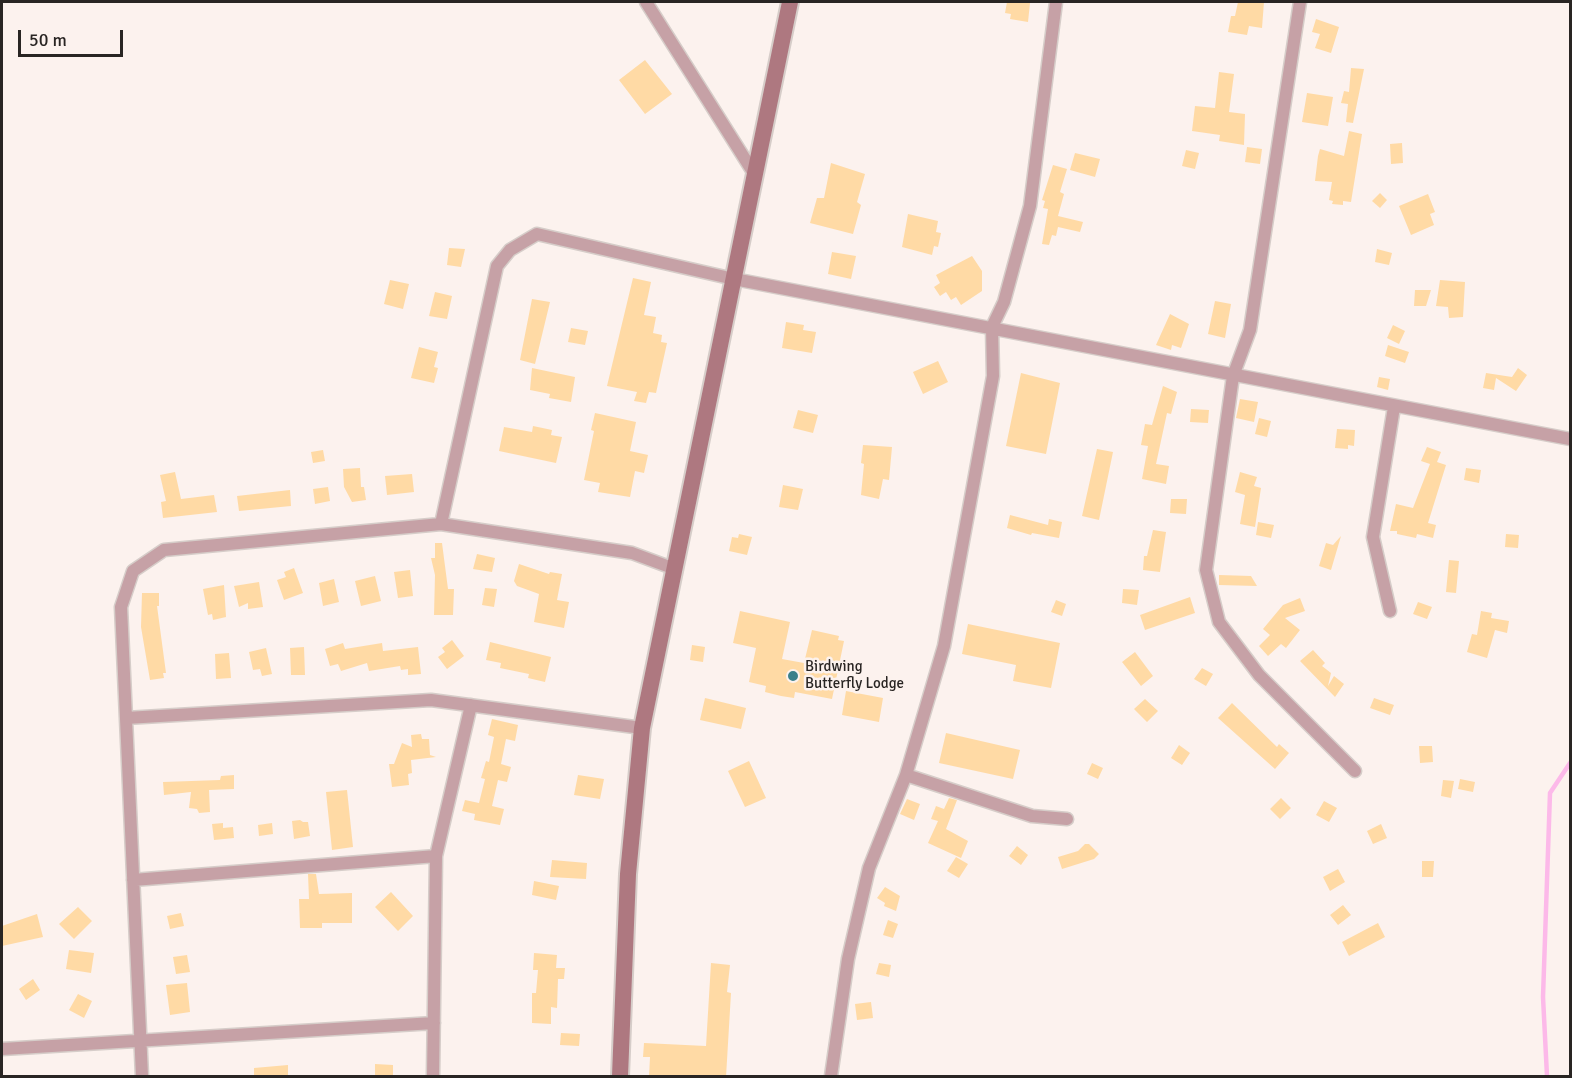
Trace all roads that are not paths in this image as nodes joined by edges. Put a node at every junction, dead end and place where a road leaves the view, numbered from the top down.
1 (646, 2) edge
2 (790, 2) edge
3 (1056, 2) edge
4 (1300, 2) edge
5 (755, 175) junction
6 (734, 279) junction
7 (992, 327) junction
8 (1233, 376) junction
9 (1394, 407) junction
10 (1570, 439) edge
11 (441, 524) junction
12 (675, 569) junction
13 (1390, 611) dead end
14 (471, 705) junction
15 (126, 718) junction
16 (642, 728) junction
17 (1355, 771) dead end
18 (906, 775) junction
19 (1067, 819) dead end
20 (436, 856) junction
21 (133, 880) junction
22 (434, 1023) junction
23 (140, 1040) junction
24 (2, 1049) edge
25 (142, 1077) edge
26 (433, 1077) edge
27 (620, 1077) edge
28 (831, 1077) edge

1 - 5 street
2 - 5 main road
3 - 7 street
4 - 8 street
5 - 6 main road
6 - 7 street
6 - 11 street
6 - 12 main road
7 - 8 street
7 - 18 street
8 - 9 street
8 - 17 street
9 - 10 street
9 - 13 street
11 - 12 street
11 - 15 street
12 - 16 main road
14 - 15 street
14 - 16 street
14 - 20 street
15 - 21 street
16 - 27 main road
18 - 19 street
18 - 28 street
20 - 21 street
20 - 22 street
21 - 23 street
22 - 23 street
22 - 26 street
23 - 24 street
23 - 25 street

